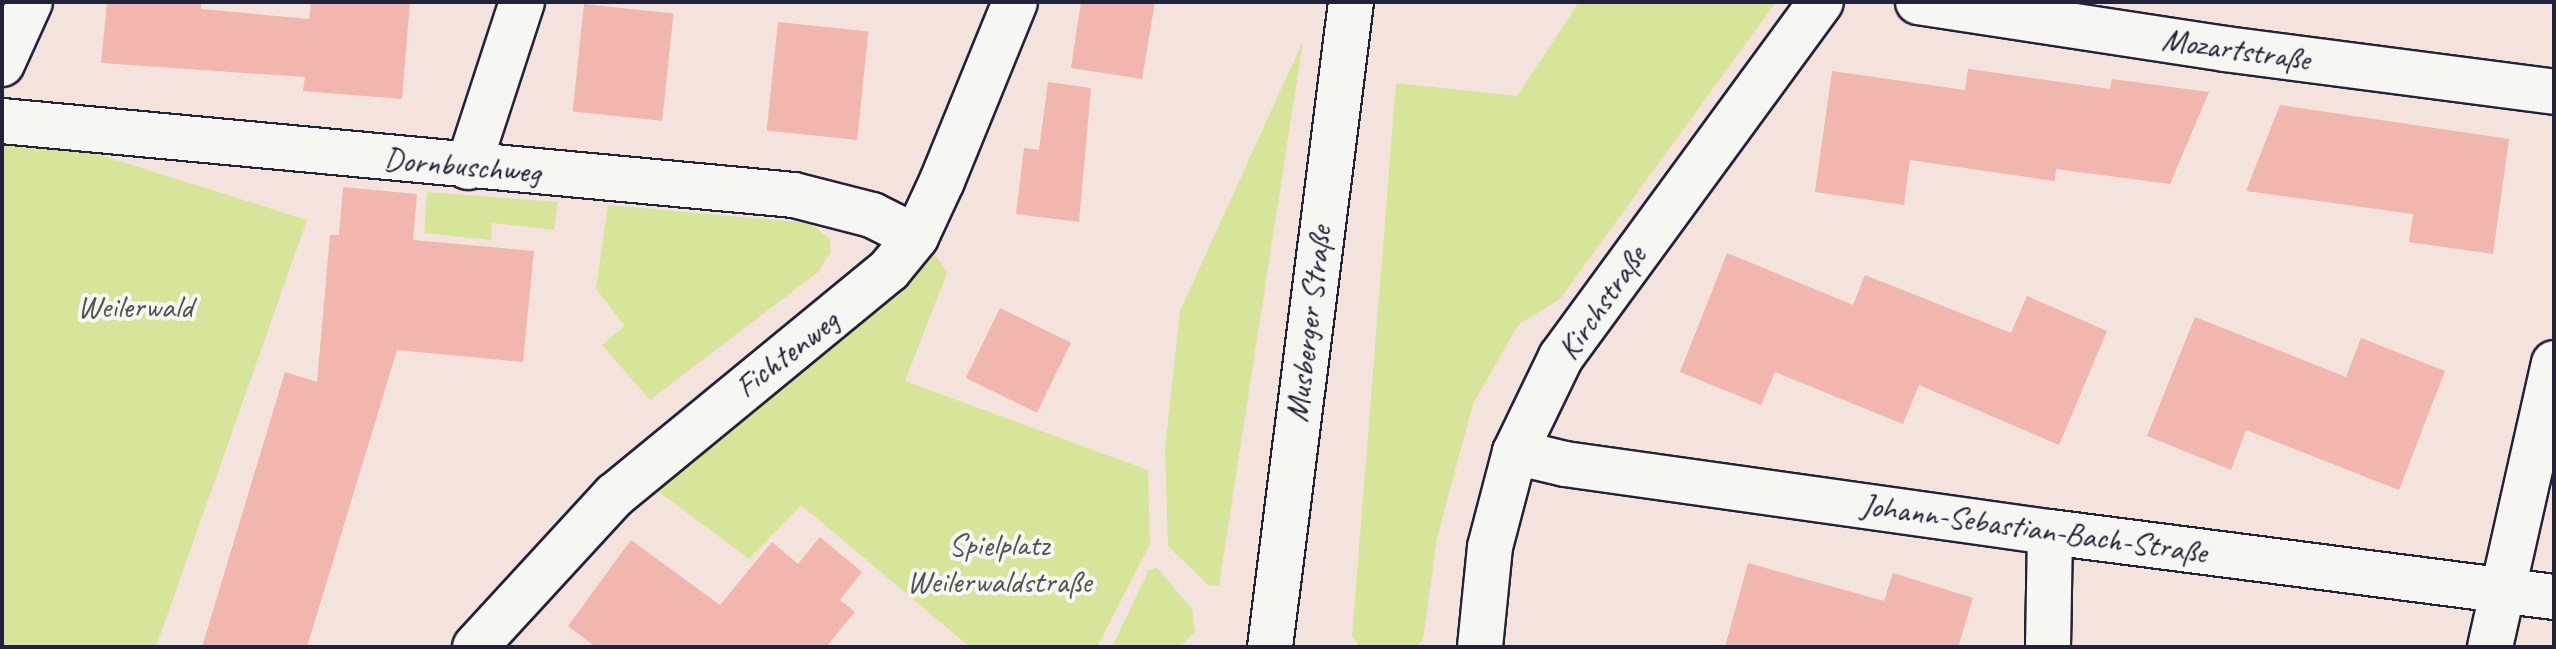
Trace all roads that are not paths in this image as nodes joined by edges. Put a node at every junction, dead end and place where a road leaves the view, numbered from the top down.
1 (30, 2) edge
2 (522, 2) edge
3 (1015, 2) edge
4 (1351, 2) edge
5 (1821, 2) edge
6 (1918, 2) edge
7 (2, 64) edge
8 (2554, 92) edge
9 (2, 121) edge
10 (468, 167) junction
11 (916, 237) junction
12 (2554, 363) edge
13 (1515, 452) junction
14 (2050, 532) junction
15 (2502, 589) junction
16 (2554, 597) edge
17 (475, 647) edge
18 (1270, 647) edge
19 (1480, 647) edge
20 (2048, 647) edge
21 (2490, 647) edge

1 - 7 street
2 - 10 street
3 - 11 street, Fichtenweg
4 - 18 street, Musberger Straße
5 - 13 street, Kirchstraße
6 - 8 street, Mozartstraße
9 - 10 street, Dornbuschweg
10 - 11 street, Dornbuschweg
11 - 17 street, Fichtenweg
12 - 15 street
13 - 14 street, Johann-Sebastian-Bach-Straße
13 - 19 street, Kirchstraße
14 - 15 street, Johann-Sebastian-Bach-Straße
14 - 20 street
15 - 16 street, Johann-Sebastian-Bach-Straße
15 - 21 street

